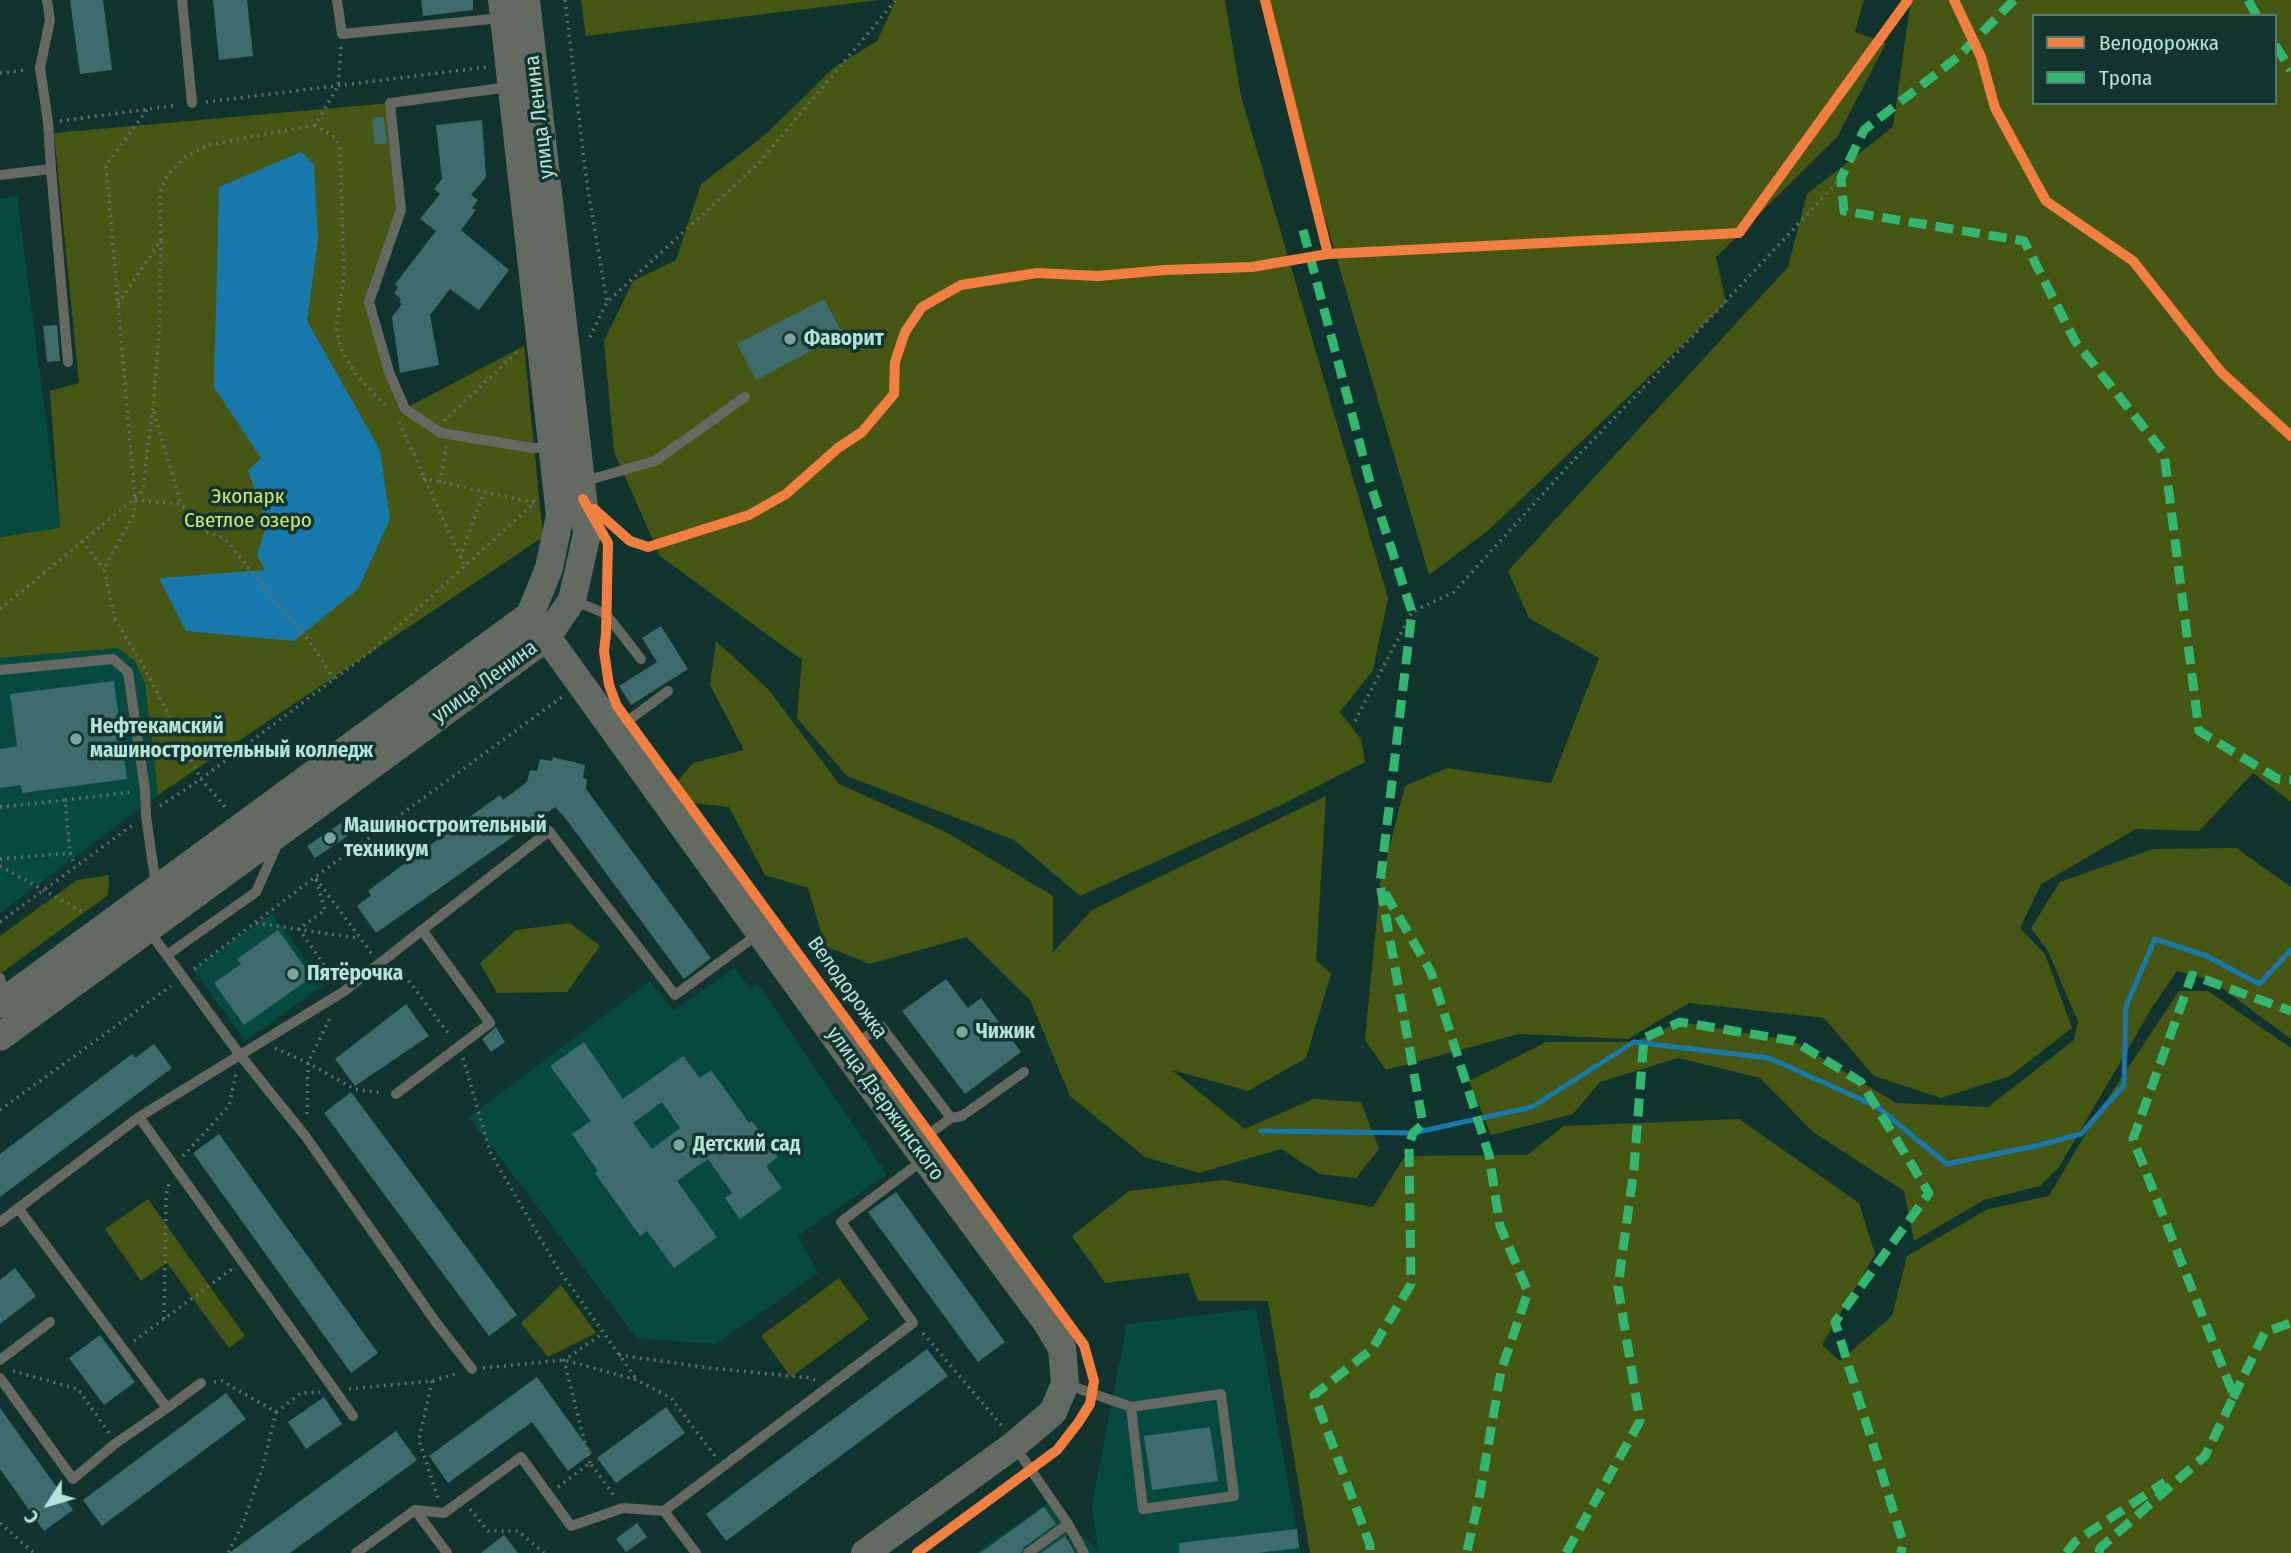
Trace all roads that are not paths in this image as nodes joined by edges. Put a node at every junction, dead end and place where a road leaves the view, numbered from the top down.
1 (47, 0) edge
2 (182, 0) edge
3 (337, 0) edge
4 (526, 0) edge
5 (503, 9) edge
6 (513, 86) junction
7 (192, 103) dead end
8 (51, 169) junction
9 (0, 175) edge
10 (68, 362) dead end
11 (745, 397) dead end
12 (554, 447) junction
13 (581, 482) junction
14 (572, 600) junction
15 (530, 615) junction
16 (547, 637) junction
17 (641, 659) dead end
18 (0, 670) edge
19 (668, 691) dead end
20 (614, 731) junction
21 (283, 831) junction
22 (157, 890) junction
23 (140, 919) junction
24 (422, 930) junction
25 (760, 933) junction
26 (167, 955) junction
27 (2, 994) edge
28 (0, 1037) edge
29 (846, 1052) junction
30 (240, 1055) junction
31 (1024, 1072) dead end
32 (396, 1094) road end
33 (139, 1117) junction
34 (951, 1118) junction
35 (920, 1151) junction
36 (18, 1208) junction
37 (0, 1222) edge
38 (50, 1322) dead end
39 (0, 1360) edge
40 (472, 1368) road end
41 (0, 1378) edge
42 (201, 1383) road end
43 (1065, 1384) junction
44 (1131, 1406) junction
45 (167, 1408) junction
46 (353, 1416) dead end
47 (1014, 1445) junction
48 (415, 1510) junction
49 (664, 1511) junction
50 (1068, 1524) junction
51 (356, 1553) edge
52 (447, 1553) edge
53 (696, 1553) edge
54 (865, 1553) edge
55 (1028, 1553) edge
56 (1084, 1553) edge

1 - 8 lane
2 - 7 lane
3 - 5 lane
4 - 13 main road, улица Ленина
5 - 6 main road, улица Ленина
6 - 12 main road, улица Ленина
6 - 12 lane
8 - 9 lane
8 - 10 lane
11 - 13 lane
12 - 15 main road, улица Ленина
13 - 14 main road, улица Ленина
14 - 16 main road, улица Ленина
14 - 17 lane
15 - 16 main road, улица Дзержинского
15 - 22 main road, улица Ленина
16 - 20 main road, улица Дзержинского
16 - 21 main road, улица Ленина
18 - 22 lane
19 - 20 lane
20 - 25 main road, улица Дзержинского
21 - 23 main road, улица Ленина
21 - 26 lane
22 - 23 main road, улица Ленина
23 - 26 lane
23 - 27 main road, улица Ленина
23 - 28 main road, улица Ленина
24 - 25 lane
24 - 30 lane
24 - 32 lane
25 - 29 main road, улица Дзержинского
26 - 30 lane
29 - 34 lane
29 - 35 main road, улица Дзержинского
30 - 33 lane
30 - 40 lane
31 - 34 lane
33 - 36 lane
33 - 46 lane
34 - 35 lane
35 - 43 main road, улица Дзержинского
35 - 49 lane
36 - 37 lane
36 - 45 lane
38 - 39 lane
41 - 45 lane
42 - 45 lane
43 - 44 lane
43 - 47 main road
44 - 44 lane
47 - 50 lane
47 - 54 main road
48 - 49 lane
48 - 51 lane
48 - 52 lane
49 - 53 lane
50 - 55 lane
50 - 56 lane

